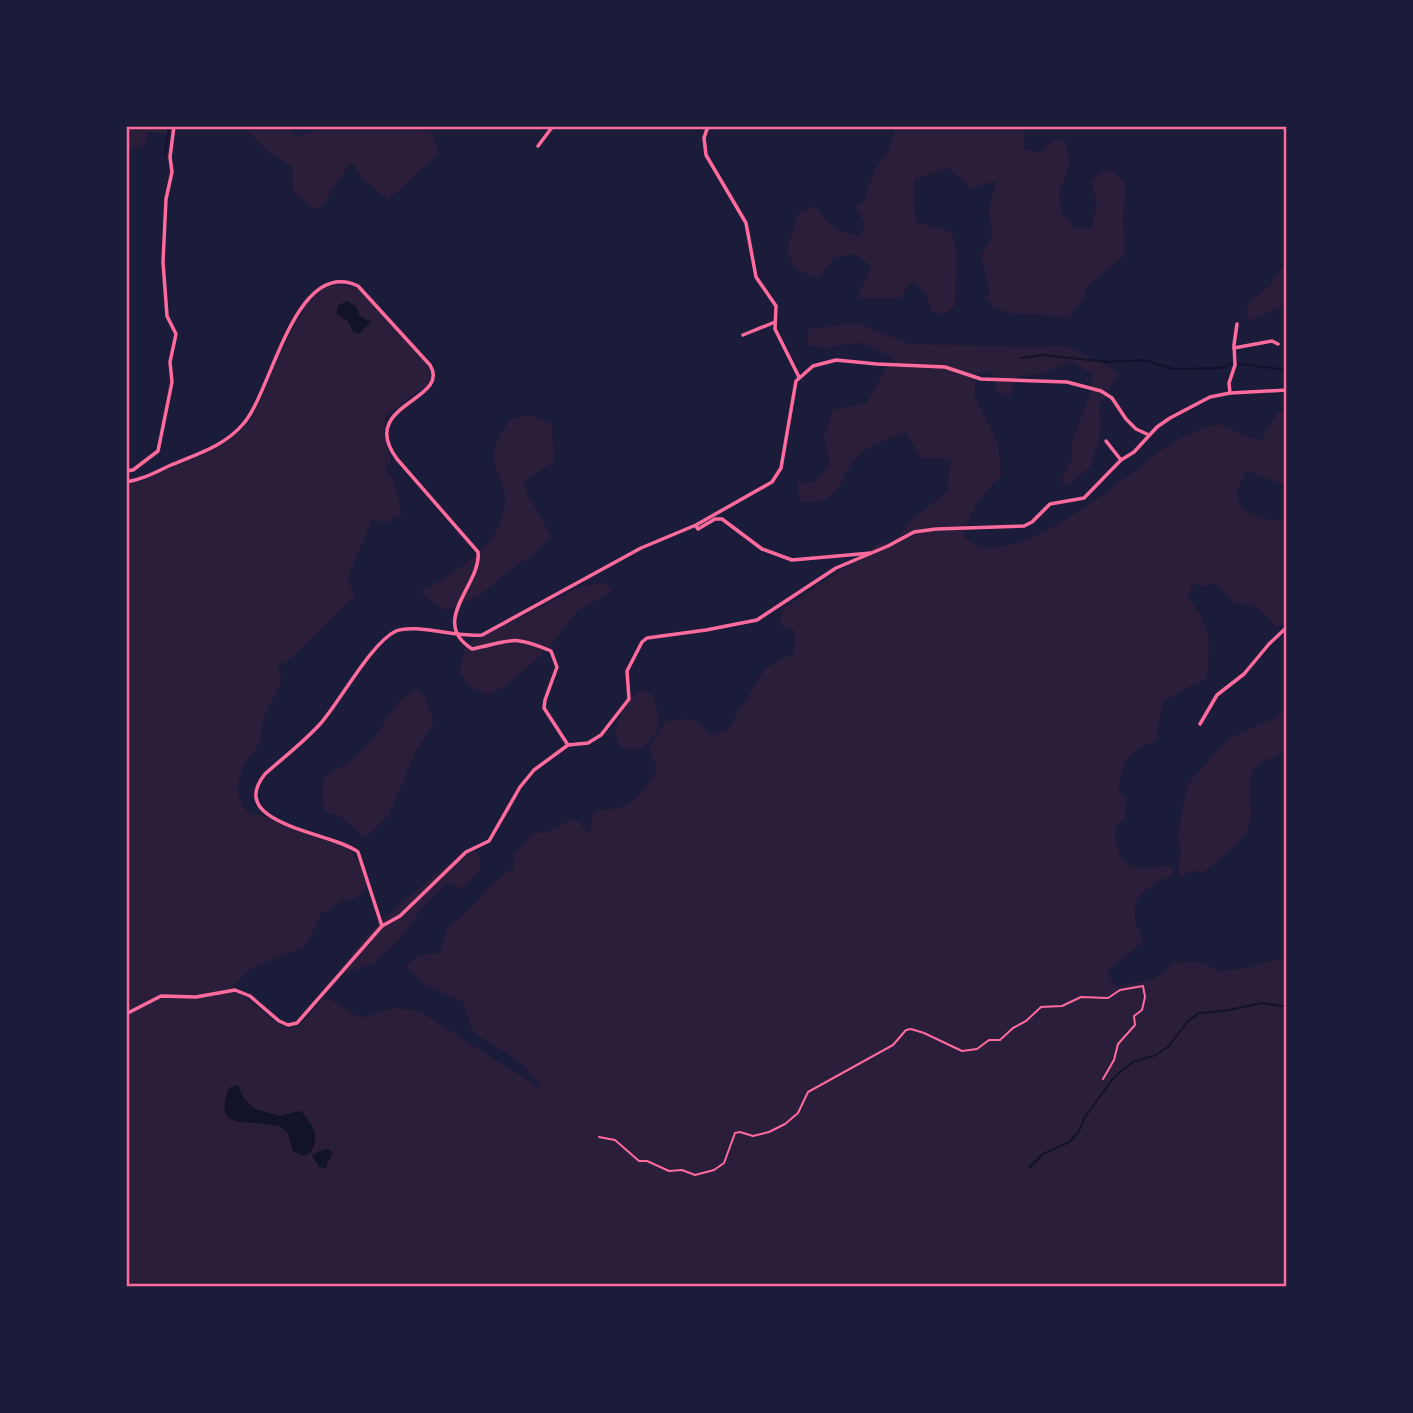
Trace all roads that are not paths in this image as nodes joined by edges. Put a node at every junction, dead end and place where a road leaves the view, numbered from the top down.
1 (174, 126) edge
2 (553, 126) edge
3 (708, 126) edge
4 (538, 146) dead end
5 (775, 322) junction
6 (1237, 324) dead end
7 (743, 335) dead end
8 (1278, 344) dead end
9 (1234, 348) junction
10 (799, 376) junction
11 (1287, 390) edge
12 (1230, 393) junction
13 (1149, 435) junction
14 (1106, 441) dead end
15 (1121, 460) junction
16 (126, 471) edge
17 (126, 482) edge
18 (695, 525) junction
19 (873, 553) junction
20 (1287, 627) edge
21 (459, 635) junction
22 (1200, 724) dead end
23 (568, 745) junction
24 (382, 926) junction
25 (126, 1014) edge

1 - 16 street
2 - 4 street
3 - 5 street
5 - 7 street
5 - 10 street
6 - 9 street
8 - 9 street
9 - 12 street
10 - 13 street
10 - 18 street
11 - 12 street
12 - 13 street
13 - 15 street
14 - 15 street
15 - 19 street
17 - 21 street
18 - 19 street
18 - 21 street
19 - 23 street
20 - 22 street
21 - 23 street
21 - 24 street
23 - 24 street
24 - 25 street

